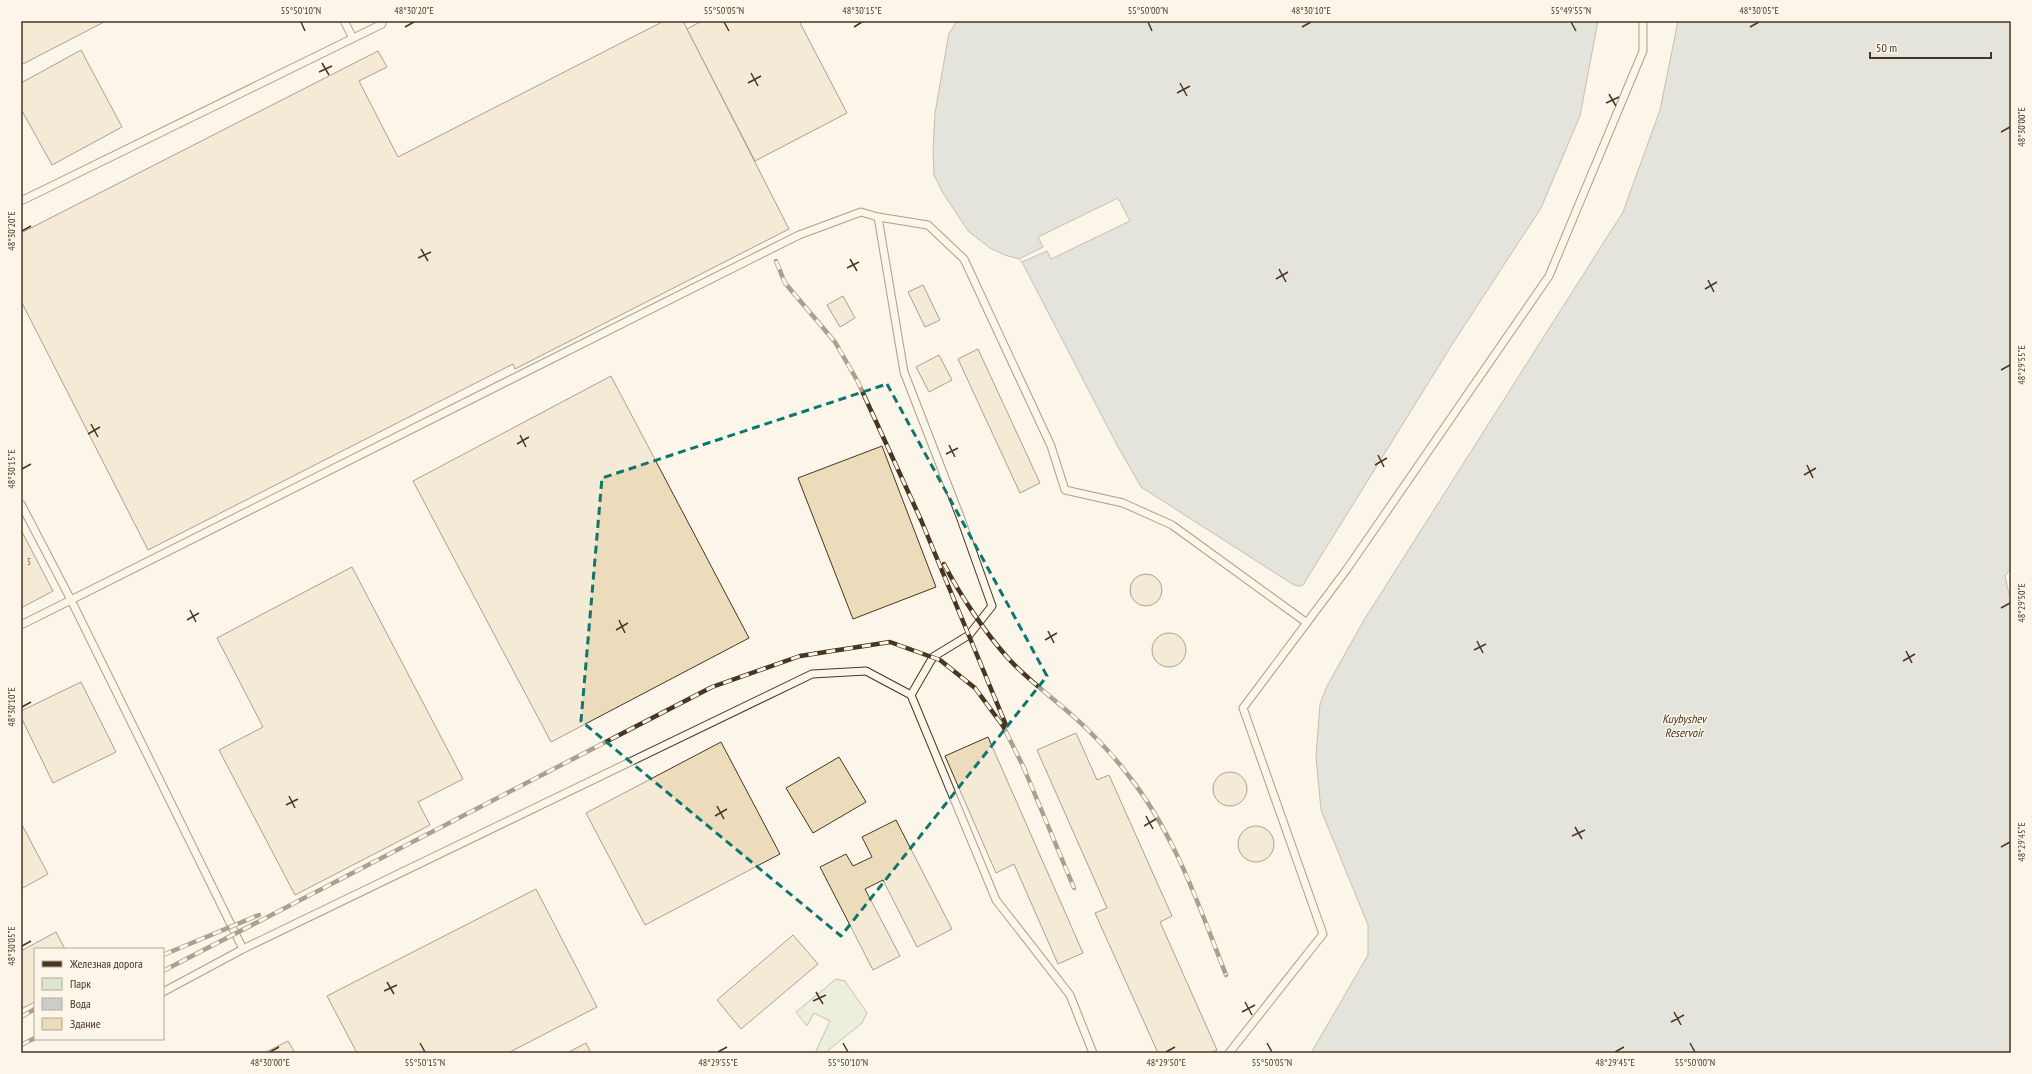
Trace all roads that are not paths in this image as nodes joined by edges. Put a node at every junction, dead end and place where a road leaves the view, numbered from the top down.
1 (344, 21) edge
2 (1644, 21) edge
3 (382, 24) dead end
4 (353, 38) junction
5 (21, 201) edge
6 (878, 217) junction
7 (21, 504) edge
8 (71, 600) junction
9 (1307, 623) junction
10 (21, 625) edge
11 (911, 696) junction
12 (243, 948) junction
13 (164, 991) edge
14 (1093, 1053) edge
15 (1229, 1053) edge

1 - 4 lane
2 - 9 lane
3 - 4 lane
4 - 5 lane
6 - 8 lane
6 - 9 lane
6 - 11 lane
7 - 8 lane
8 - 10 lane
8 - 12 lane
9 - 15 lane
11 - 12 lane
11 - 14 lane
12 - 13 lane

